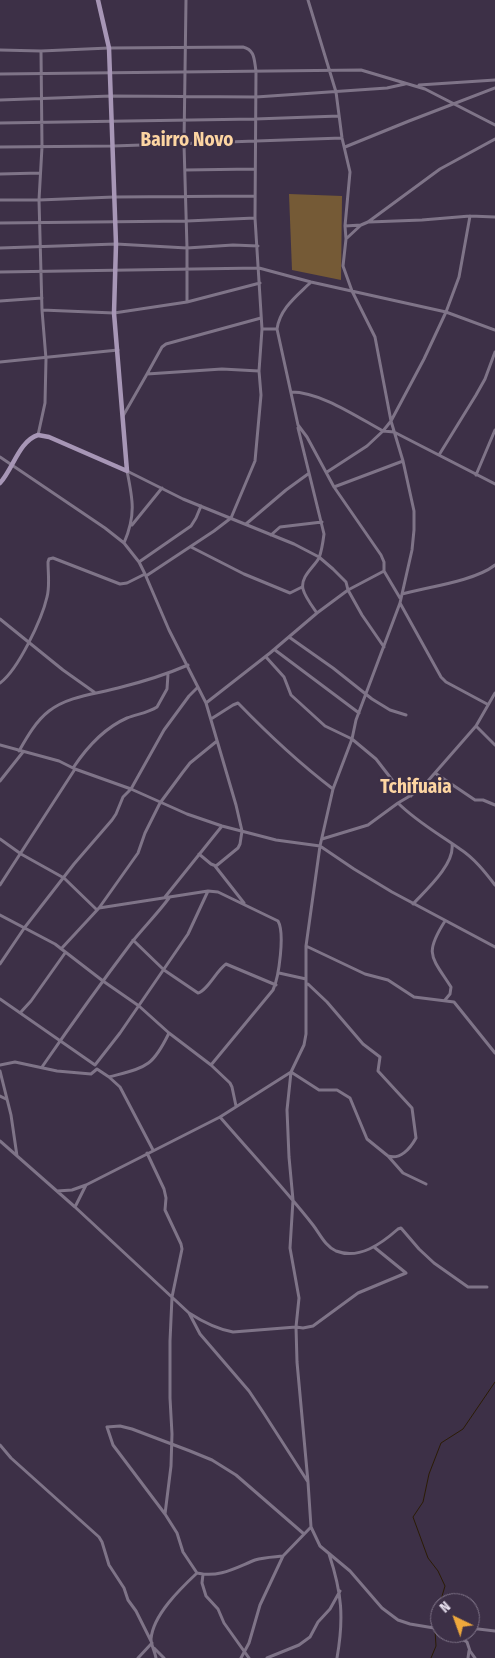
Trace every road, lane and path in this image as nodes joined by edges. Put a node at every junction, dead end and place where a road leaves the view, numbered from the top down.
1 (98, 0) edge
2 (186, 0) edge
3 (308, 0) edge
4 (109, 48) junction
5 (186, 48) junction
6 (0, 50) edge
7 (41, 51) junction
8 (328, 70) junction
9 (110, 71) junction
10 (256, 71) junction
11 (186, 72) junction
12 (0, 74) edge
13 (40, 74) junction
14 (495, 80) edge
15 (406, 84) junction
16 (416, 86) junction
17 (495, 88) edge
18 (336, 92) junction
19 (185, 95) junction
20 (111, 96) junction
21 (256, 97) junction
22 (40, 99) junction
23 (0, 100) edge
24 (454, 105) junction
25 (339, 116) junction
26 (185, 119) junction
27 (255, 119) junction
28 (112, 121) junction
29 (0, 123) edge
30 (41, 123) junction
31 (495, 125) edge
32 (342, 138) junction
33 (495, 139) edge
34 (255, 142) junction
35 (184, 144) junction
36 (0, 146) edge
37 (113, 146) junction
38 (42, 147) junction
39 (345, 147) junction
40 (254, 169) junction
41 (185, 170) junction
42 (40, 173) junction
43 (0, 174) edge
44 (255, 196) junction
45 (114, 197) junction
46 (185, 198) junction
47 (0, 200) edge
48 (39, 200) junction
49 (470, 216) junction
50 (495, 217) edge
51 (255, 218) junction
52 (115, 221) junction
53 (187, 221) junction
54 (368, 222) junction
55 (0, 223) edge
56 (40, 223) junction
57 (361, 225) junction
58 (345, 226) junction
59 (346, 239) junction
60 (116, 244) junction
61 (258, 246) junction
62 (41, 247) junction
63 (0, 248) edge
64 (188, 248) junction
65 (259, 268) junction
66 (187, 270) junction
67 (41, 271) junction
68 (115, 271) junction
69 (0, 272) edge
70 (311, 282) junction
71 (260, 283) junction
72 (352, 291) junction
73 (42, 298) junction
74 (0, 301) edge
75 (187, 302) junction
76 (42, 310) junction
77 (446, 312) junction
78 (114, 313) junction
79 (262, 318) junction
80 (262, 329) junction
81 (277, 329) junction
82 (495, 330) edge
83 (118, 350) junction
84 (495, 352) edge
85 (46, 359) junction
86 (0, 362) edge
87 (259, 370) junction
88 (147, 374) junction
89 (291, 392) junction
90 (123, 416) junction
91 (391, 421) junction
92 (298, 425) junction
93 (495, 430) edge
94 (383, 432) junction
95 (394, 432) junction
96 (38, 435) junction
97 (439, 455) junction
98 (0, 457) edge
99 (403, 461) junction
100 (12, 465) junction
101 (127, 471) junction
102 (326, 472) junction
103 (308, 474) junction
104 (476, 475) junction
105 (0, 483) edge
106 (495, 484) edge
107 (334, 487) junction
108 (162, 488) junction
109 (201, 506) junction
110 (231, 518) junction
111 (322, 522) junction
112 (246, 524) junction
113 (131, 525) junction
114 (271, 535) junction
115 (124, 543) junction
116 (191, 547) junction
117 (319, 557) junction
118 (139, 562) junction
119 (495, 565) edge
120 (384, 571) junction
121 (146, 575) junction
122 (302, 587) junction
123 (348, 590) junction
124 (401, 596) junction
125 (400, 603) junction
126 (318, 613) junction
127 (0, 619) edge
128 (289, 637) junction
129 (29, 642) junction
130 (384, 648) junction
131 (274, 650) junction
132 (266, 656) junction
133 (188, 665) junction
134 (168, 674) junction
135 (0, 683) edge
136 (198, 687) junction
137 (95, 692) junction
138 (495, 693) edge
139 (366, 694) junction
140 (206, 703) junction
141 (487, 704) junction
142 (359, 713) junction
143 (406, 715) dead end
144 (211, 720) junction
145 (476, 726) junction
146 (352, 739) junction
147 (217, 741) junction
148 (495, 744) edge
149 (0, 745) edge
150 (21, 751) junction
151 (74, 768) junction
152 (435, 773) junction
153 (0, 781) edge
154 (131, 789) junction
155 (333, 790) junction
156 (411, 796) junction
157 (160, 803) junction
158 (398, 803) junction
159 (495, 805) edge
160 (222, 826) junction
161 (242, 831) junction
162 (322, 839) junction
163 (0, 840) edge
164 (452, 843) junction
165 (320, 846) junction
166 (21, 854) junction
167 (199, 854) junction
168 (215, 866) junction
169 (64, 878) junction
170 (0, 885) edge
171 (495, 885) edge
172 (208, 892) junction
173 (165, 897) junction
174 (169, 898) junction
175 (413, 904) junction
176 (246, 905) junction
177 (98, 909) junction
178 (0, 915) edge
179 (445, 921) junction
180 (25, 927) junction
181 (133, 940) junction
182 (306, 946) junction
183 (495, 947) edge
184 (61, 949) junction
185 (65, 953) junction
186 (0, 964) edge
187 (164, 970) junction
188 (279, 973) junction
189 (306, 979) junction
190 (103, 981) junction
191 (307, 984) junction
192 (276, 985) junction
193 (0, 999) edge
194 (446, 1000) junction
195 (140, 1006) junction
196 (20, 1013) junction
197 (169, 1033) junction
198 (60, 1041) junction
199 (495, 1053) edge
200 (0, 1065) edge
201 (212, 1065) junction
202 (42, 1067) junction
203 (96, 1067) junction
204 (0, 1072) edge
205 (291, 1072) junction
206 (109, 1077) junction
207 (0, 1096) edge
208 (7, 1100) junction
209 (236, 1106) junction
210 (220, 1117) junction
211 (0, 1141) edge
212 (153, 1150) junction
213 (147, 1153) junction
214 (17, 1156) junction
215 (388, 1156) junction
216 (426, 1184) dead end
217 (86, 1185) junction
218 (56, 1191) junction
219 (294, 1200) junction
220 (75, 1207) junction
221 (374, 1247) junction
222 (487, 1287) dead end
223 (172, 1297) junction
224 (189, 1313) junction
225 (296, 1327) junction
226 (172, 1444) junction
227 (0, 1445) edge
228 (308, 1482) junction
229 (166, 1514) junction
230 (310, 1527) junction
231 (304, 1534) junction
232 (329, 1553) junction
233 (284, 1556) junction
234 (197, 1573) junction
235 (202, 1574) junction
236 (340, 1590) junction
237 (430, 1628) edge
238 (480, 1629) edge
239 (495, 1631) edge
240 (151, 1642) junction
241 (467, 1643) edge
242 (154, 1648) junction
243 (470, 1650) junction
244 (244, 1652) junction
245 (138, 1658) edge
246 (156, 1658) edge
247 (164, 1658) edge
248 (241, 1658) edge
249 (248, 1658) edge
250 (267, 1658) edge
251 (337, 1658) edge
252 (468, 1658) edge
253 (475, 1658) edge

1 - 4 street
2 - 5 street
3 - 8 street
4 - 5 street
4 - 7 street
4 - 9 street
5 - 10 street
5 - 11 street
6 - 7 street
7 - 13 street
8 - 10 street
8 - 15 street
8 - 18 street
9 - 11 street
9 - 13 street
9 - 20 street
10 - 11 street
10 - 21 street
11 - 19 street
12 - 13 street
13 - 22 street
14 - 16 street
15 - 16 street
15 - 18 street
16 - 24 street
17 - 24 street
18 - 21 street
18 - 25 street
19 - 20 street
19 - 21 street
19 - 26 street
20 - 22 street
20 - 28 street
21 - 27 street
22 - 23 street
22 - 30 street
24 - 31 street
24 - 39 street
25 - 27 street
25 - 32 street
26 - 27 street
26 - 28 street
26 - 35 street
27 - 34 street
28 - 30 street
28 - 37 street
29 - 30 street
30 - 38 street
32 - 34 street
32 - 39 street
33 - 54 street
34 - 35 street
34 - 40 street
35 - 37 street
35 - 41 street
36 - 38 street
37 - 38 street
37 - 45 street
38 - 42 street
39 - 58 street
40 - 41 street
40 - 44 street
41 - 46 street
42 - 43 street
42 - 48 street
44 - 46 street
44 - 51 street
45 - 46 street
45 - 48 street
45 - 52 street
46 - 53 street
47 - 48 street
48 - 56 street
49 - 50 street
49 - 54 street
49 - 77 street
51 - 53 street
51 - 61 street
52 - 53 street
52 - 56 street
52 - 60 street
53 - 64 street
54 - 57 street
55 - 56 street
56 - 62 street
57 - 58 street
57 - 59 street
58 - 59 street
59 - 72 street
60 - 62 street
60 - 64 street
60 - 68 street
61 - 64 street
61 - 65 street
62 - 63 street
62 - 67 street
64 - 66 street
65 - 66 street
65 - 70 street
65 - 71 street
66 - 68 street
66 - 75 street
67 - 68 street
67 - 69 street
67 - 73 street
68 - 78 street
70 - 72 street
70 - 81 street
71 - 75 street
71 - 79 street
72 - 77 street
72 - 91 street
73 - 74 street
73 - 76 street
75 - 78 street
76 - 78 street
76 - 85 street
77 - 82 street
77 - 91 street
78 - 83 street
79 - 80 street
79 - 88 street
80 - 81 street
80 - 87 street
81 - 89 street
83 - 85 street
83 - 90 street
84 - 97 street
85 - 86 street
85 - 96 street
87 - 88 street
87 - 110 street
88 - 90 street
89 - 92 street
89 - 94 street
90 - 101 street
91 - 94 street
91 - 95 street
92 - 102 street
92 - 103 street
93 - 104 street
94 - 95 street
94 - 102 street
95 - 97 street
95 - 99 street
96 - 100 street
96 - 101 street
97 - 104 street
98 - 100 street
99 - 107 street
99 - 124 street
100 - 105 street
100 - 115 street
101 - 108 street
101 - 113 street
102 - 107 street
103 - 111 street
103 - 112 street
104 - 106 street
107 - 120 street
108 - 109 street
108 - 113 street
109 - 110 street
109 - 118 street
110 - 112 street
110 - 116 street
111 - 114 street
111 - 117 street
112 - 114 street
113 - 115 street
114 - 117 street
115 - 118 street
116 - 121 street
116 - 122 street
117 - 122 street
117 - 123 street
118 - 121 street
119 - 124 street
120 - 123 street
120 - 124 street
121 - 129 street
121 - 133 street
122 - 126 street
123 - 126 street
123 - 130 street
124 - 125 street
125 - 130 street
125 - 141 street
126 - 128 street
127 - 129 street
128 - 131 street
128 - 139 street
129 - 135 street
129 - 137 street
130 - 139 street
131 - 132 street
131 - 142 street
132 - 140 street
132 - 146 street
133 - 134 street
133 - 136 street
134 - 137 street
134 - 151 street
136 - 140 street
136 - 154 street
137 - 150 street
138 - 141 street
139 - 142 street
139 - 143 street
140 - 144 street
141 - 145 street
142 - 146 street
144 - 147 street
144 - 155 street
145 - 148 street
145 - 152 street
146 - 155 street
146 - 156 street
147 - 157 street
147 - 161 street
149 - 150 street
150 - 151 street
150 - 153 street
151 - 154 street
151 - 166 street
152 - 156 street
152 - 159 street
154 - 157 street
154 - 169 street
155 - 162 street
156 - 158 street
157 - 160 street
157 - 177 street
158 - 162 street
158 - 164 street
160 - 161 street
160 - 167 street
161 - 165 street
161 - 168 street
162 - 165 street
163 - 166 street
164 - 171 street
164 - 175 street
165 - 175 street
165 - 182 street
166 - 169 street
166 - 170 street
167 - 168 street
167 - 173 street
168 - 176 street
169 - 177 street
169 - 180 street
172 - 174 street
172 - 176 street
172 - 187 street
173 - 174 street
173 - 177 street
174 - 181 street
175 - 179 street
176 - 188 street
177 - 184 street
178 - 180 street
179 - 183 street
179 - 194 street
180 - 184 street
180 - 186 street
181 - 187 street
181 - 190 street
182 - 189 street
182 - 194 street
184 - 185 street
185 - 190 street
185 - 196 street
187 - 192 street
187 - 195 street
188 - 189 street
188 - 192 street
189 - 191 street
190 - 195 street
190 - 198 street
191 - 205 street
191 - 215 street
192 - 201 street
193 - 196 street
194 - 199 street
195 - 197 street
195 - 203 street
196 - 198 street
197 - 201 street
197 - 206 street
198 - 202 street
198 - 203 street
200 - 202 street
201 - 209 street
202 - 203 street
203 - 206 street
204 - 208 street
205 - 209 street
205 - 215 street
205 - 219 street
206 - 212 street
207 - 208 street
208 - 214 street
209 - 210 street
210 - 212 street
210 - 219 street
211 - 214 street
212 - 213 street
213 - 217 street
213 - 223 street
214 - 218 street
215 - 216 street
217 - 218 street
217 - 220 street
218 - 220 street
219 - 221 street
219 - 225 street
220 - 223 street
221 - 222 street
221 - 225 street
223 - 224 street
223 - 226 street
224 - 225 street
224 - 228 street
225 - 228 street
226 - 229 street
226 - 229 street
226 - 231 street
227 - 240 street
228 - 230 street
229 - 234 street
230 - 231 street
230 - 232 street
231 - 233 street
232 - 236 street
232 - 237 street
233 - 235 street
233 - 244 street
234 - 235 street
234 - 240 street
235 - 244 street
236 - 250 street
236 - 251 street
238 - 239 street
240 - 242 street
240 - 245 street
241 - 243 street
242 - 246 street
242 - 247 street
243 - 252 street
243 - 253 street
244 - 248 street
244 - 249 street

